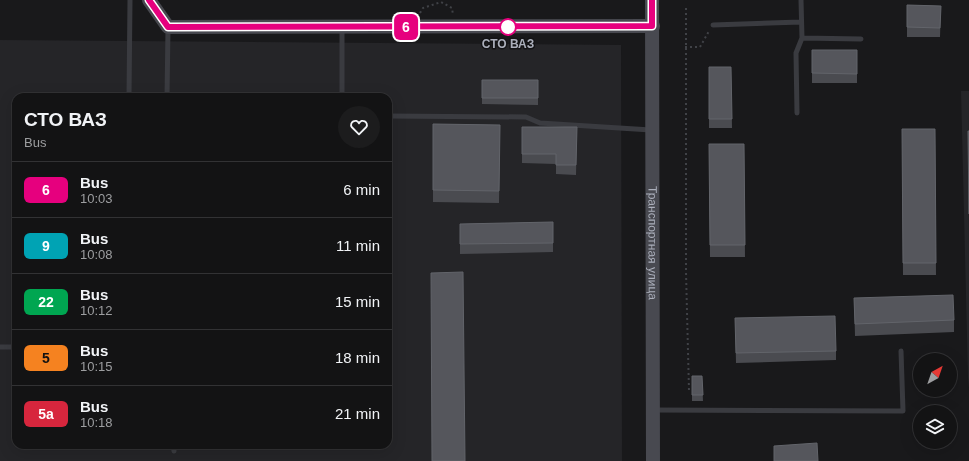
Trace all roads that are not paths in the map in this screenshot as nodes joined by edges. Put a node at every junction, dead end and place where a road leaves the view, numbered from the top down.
1 (130, 0) edge
2 (149, 0) edge
3 (652, 0) edge
4 (801, 0) edge
5 (801, 22) junction
6 (713, 25) road end
7 (652, 26) junction
8 (168, 27) junction
9 (342, 27) junction
10 (802, 38) junction
11 (861, 39) dead end
12 (129, 93) edge
13 (167, 93) edge
14 (342, 93) edge
15 (797, 113) dead end
16 (392, 116) edge
17 (653, 130) junction
18 (0, 347) edge
19 (12, 347) edge
20 (901, 351) dead end
21 (653, 410) junction
22 (653, 461) edge

1 - 12 lane
2 - 8 main road
3 - 7 main road, Транспортная улица
4 - 5 lane
5 - 6 lane
5 - 10 lane
7 - 9 main road
7 - 17 main road, Транспортная улица
8 - 9 main road
8 - 13 lane
9 - 14 lane
10 - 11 lane
10 - 15 lane
16 - 17 lane
17 - 21 main road, Транспортная улица
18 - 19 lane
20 - 21 lane
21 - 22 main road, Транспортная улица

